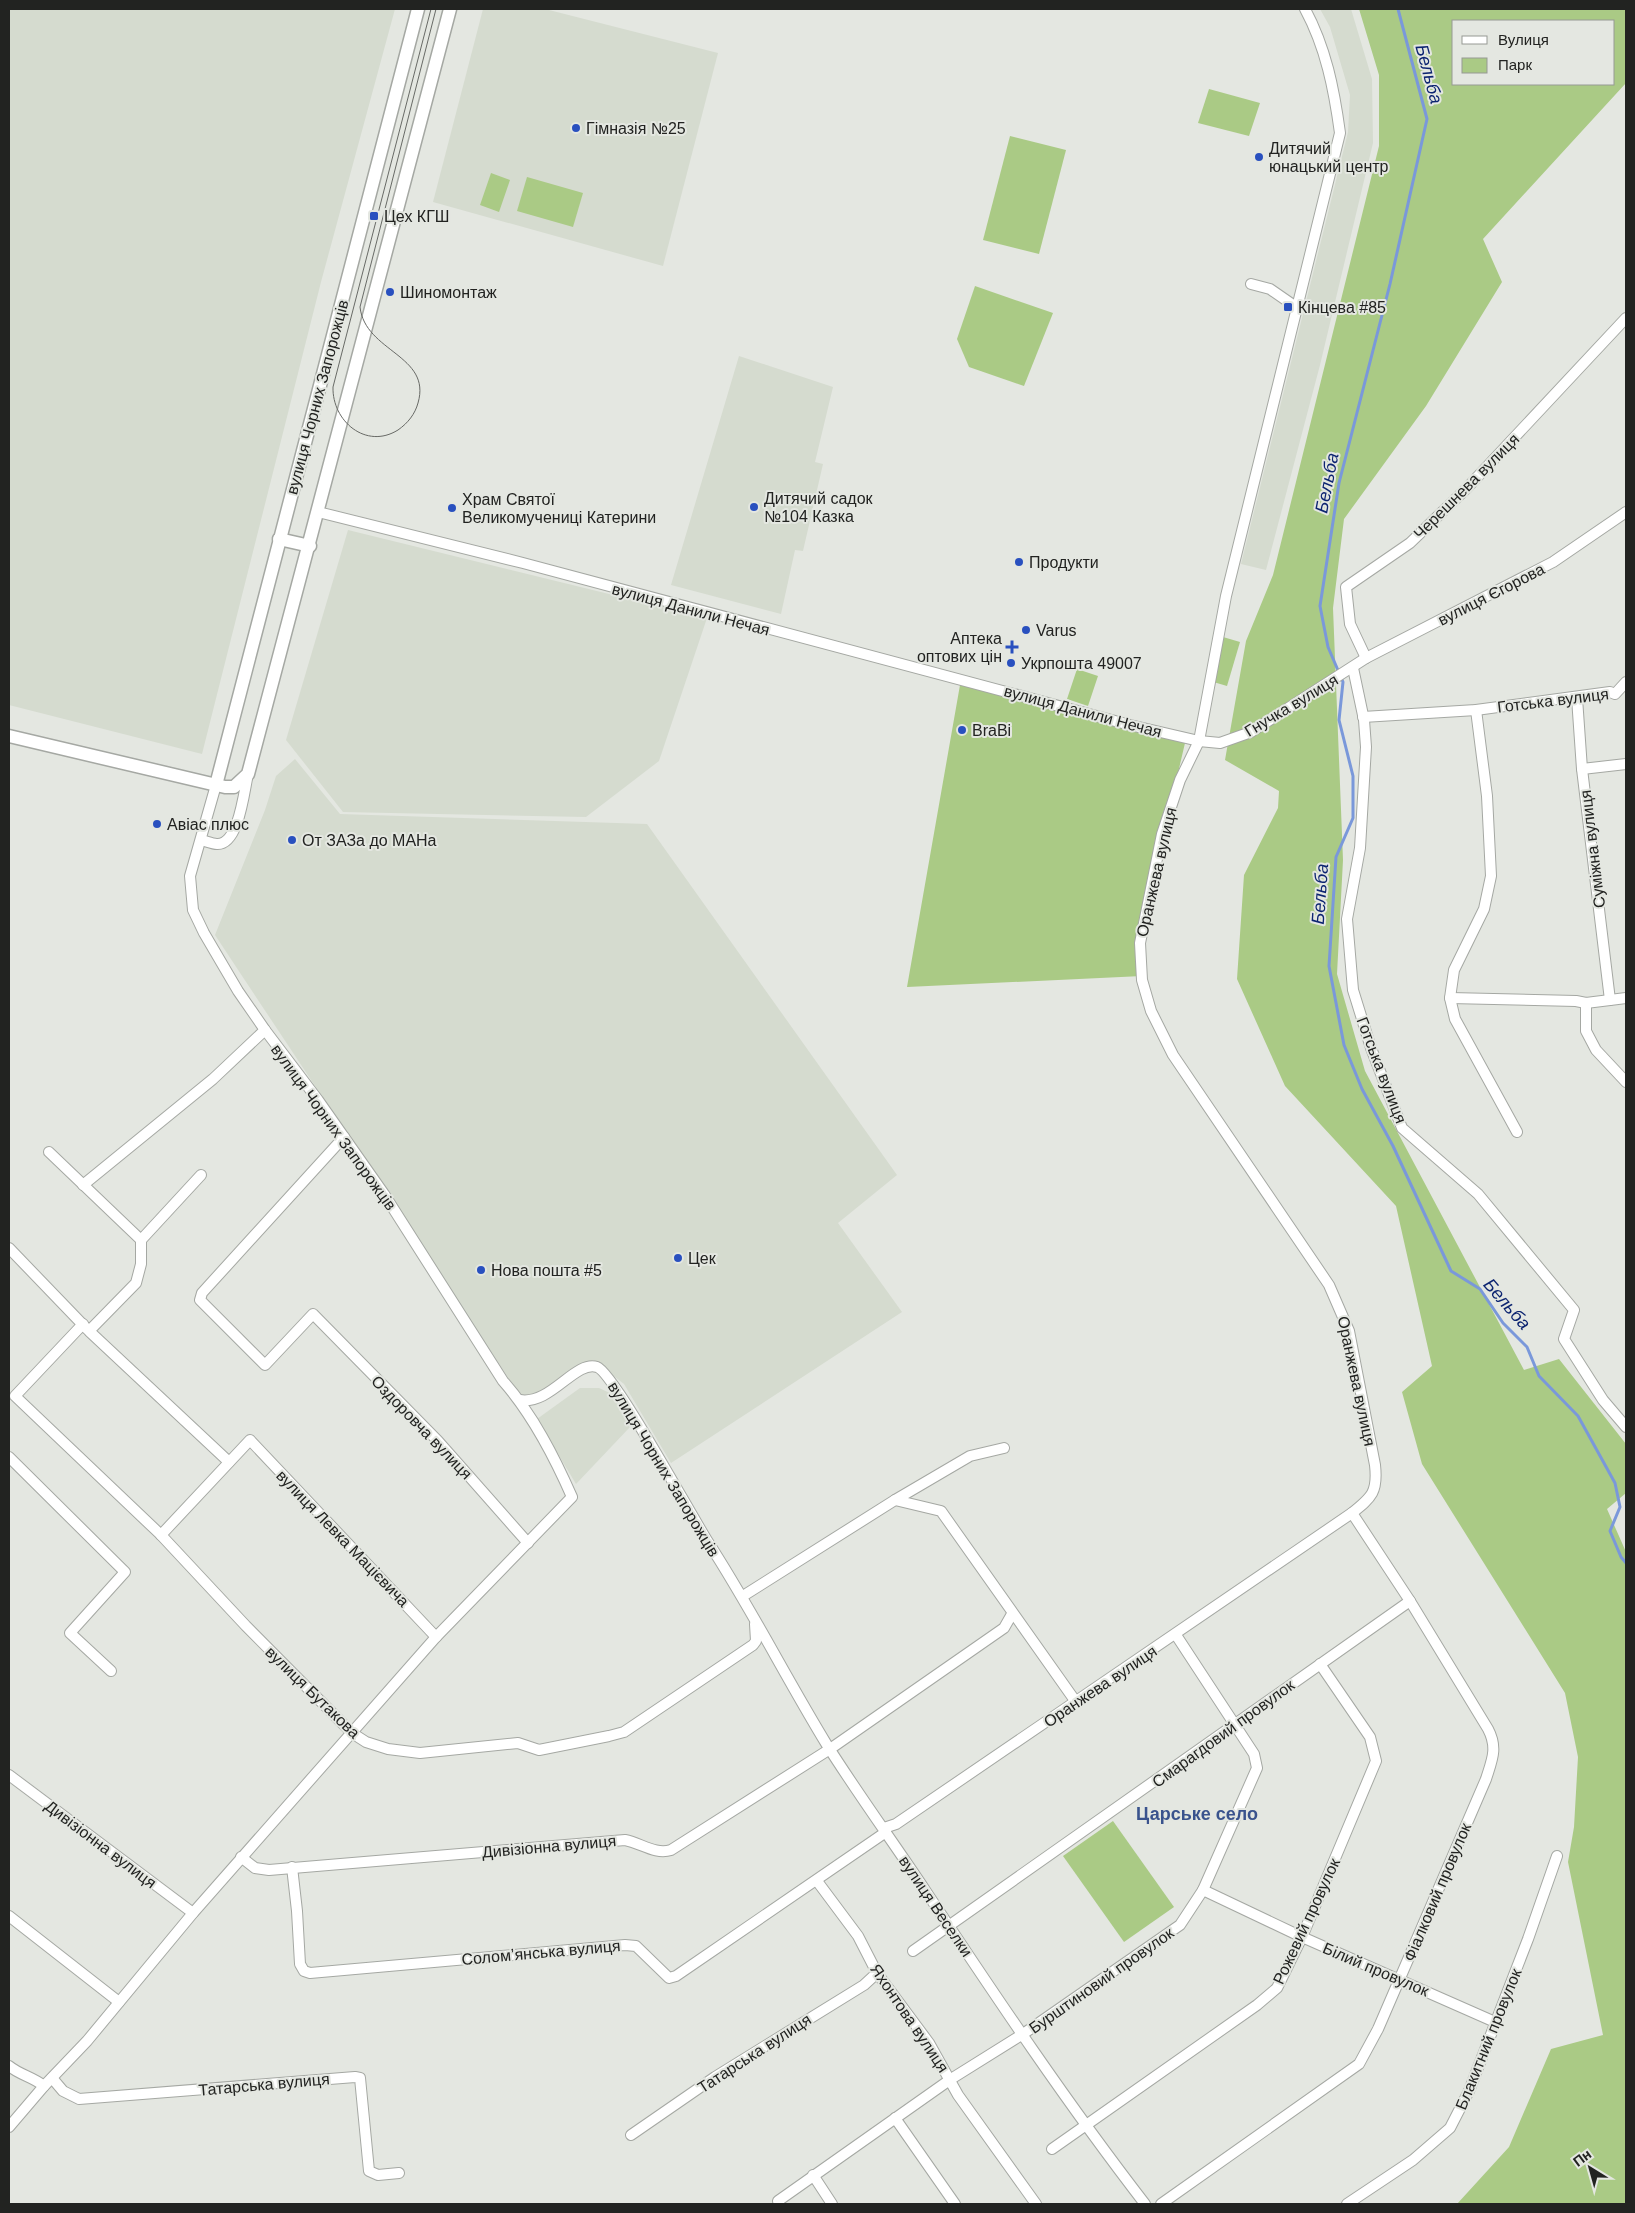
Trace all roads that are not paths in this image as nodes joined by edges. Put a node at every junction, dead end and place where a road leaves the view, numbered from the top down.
1 (418, 9) edge
2 (450, 9) edge
3 (1305, 9) edge
4 (1251, 284) dead end
5 (1296, 307) junction
6 (1626, 318) edge
7 (318, 512) junction
8 (1626, 512) edge
9 (279, 539) junction
10 (310, 546) junction
11 (1366, 658) junction
12 (1350, 670) junction
13 (1626, 682) edge
14 (1626, 692) edge
15 (1615, 694) junction
16 (1577, 698) junction
17 (1476, 710) junction
18 (1363, 717) junction
19 (9, 736) edge
20 (1199, 741) junction
21 (1626, 764) edge
22 (1582, 769) junction
23 (248, 774) junction
24 (216, 785) junction
25 (201, 840) junction
26 (1450, 998) junction
27 (1626, 998) edge
28 (1610, 1000) junction
29 (1586, 1003) junction
30 (265, 1030) junction
31 (1626, 1082) edge
32 (1516, 1132) dead end
33 (344, 1137) junction
34 (49, 1152) dead end
35 (201, 1175) dead end
36 (83, 1185) junction
37 (141, 1240) junction
38 (9, 1248) edge
39 (86, 1327) junction
40 (12, 1399) edge
41 (520, 1400) junction
42 (1626, 1427) edge
43 (1004, 1448) dead end
44 (9, 1457) edge
45 (229, 1462) junction
46 (895, 1500) junction
47 (1352, 1513) junction
48 (161, 1535) junction
49 (528, 1543) junction
50 (743, 1596) junction
51 (1410, 1601) junction
52 (1012, 1614) junction
53 (754, 1618) junction
54 (1176, 1635) junction
55 (436, 1637) junction
56 (1320, 1664) junction
57 (110, 1671) dead end
58 (1076, 1702) junction
59 (1234, 1726) junction
60 (352, 1733) junction
61 (830, 1749) junction
62 (9, 1775) edge
63 (885, 1830) junction
64 (1557, 1856) dead end
65 (241, 1857) junction
66 (292, 1867) junction
67 (817, 1881) junction
68 (1203, 1890) junction
69 (192, 1913) junction
70 (9, 1916) edge
71 (950, 1927) junction
72 (1302, 1937) junction
73 (913, 1951) dead end
74 (877, 1973) junction
75 (1400, 1978) junction
76 (119, 2002) junction
77 (1495, 2022) junction
78 (1023, 2034) junction
79 (9, 2066) edge
80 (951, 2079) junction
81 (48, 2082) junction
82 (895, 2118) junction
83 (9, 2127) edge
84 (1085, 2127) junction
85 (631, 2135) dead end
86 (1052, 2149) dead end
87 (398, 2174) dead end
88 (813, 2175) junction
89 (778, 2201) dead end
90 (832, 2204) edge
91 (955, 2204) edge
92 (1036, 2204) edge
93 (1145, 2204) edge
94 (1162, 2204) edge
95 (1347, 2204) edge

1 - 9 main road, вулиця Чорних Запорожців
2 - 7 main road, вулиця Чорних Запорожців
3 - 5 street
4 - 5 street
5 - 20 street
6 - 11 street, Черешнева вулиця
7 - 10 main road, вулиця Чорних Запорожців
7 - 20 street, вулиця Данили Нечая
8 - 11 street, вулиця Єгорова
9 - 10 main road
9 - 24 main road, вулиця Чорних Запорожців
10 - 23 main road, вулиця Чорних Запорожців
11 - 12 street, вулиця Єгорова
12 - 18 street, Готська вулиця
12 - 20 street, Гнучка вулиця
13 - 15 street, Готська вулиця
14 - 15 street
15 - 16 street, Готська вулиця
16 - 17 street, Готська вулиця
16 - 22 street, Суміжна вулиця
17 - 18 street, Готська вулиця
17 - 26 street, Готська вулиця
18 - 42 street, Готська вулиця
19 - 24 main road
20 - 47 street, Оранжева вулиця
21 - 22 street
22 - 28 street, Суміжна вулиця
23 - 24 main road
23 - 25 street, вулиця Чорних Запорожців
24 - 25 street, вулиця Чорних Запорожців
25 - 30 street, вулиця Чорних Запорожців
26 - 29 street
26 - 32 street, Готська вулиця
27 - 28 street
28 - 29 street
29 - 31 street
30 - 33 street, вулиця Чорних Запорожців
30 - 36 street
33 - 41 street, вулиця Чорних Запорожців
33 - 49 street, Оздоровча вулиця
34 - 36 street
35 - 37 street
36 - 37 street
37 - 39 street
38 - 39 street
39 - 40 street, вулиця Бутакова
39 - 45 street
40 - 48 street, вулиця Бутакова
41 - 49 street, вулиця Чорних Запорожців
41 - 50 street, вулиця Чорних Запорожців
43 - 46 street
44 - 57 street
45 - 48 street
45 - 55 street, вулиця Левка Мацієвича
46 - 50 street
46 - 52 street
47 - 51 street, Фіалковий провулок
47 - 54 street, Оранжева вулиця
48 - 60 street, вулиця Бутакова
49 - 55 street
50 - 53 street, вулиця Веселки
51 - 56 street, Смарагдовий провулок
51 - 75 street, Фіалковий провулок
52 - 58 street
52 - 61 street, Дивізіонна вулиця
53 - 60 street, вулиця Бутакова
53 - 61 street, вулиця Веселки
54 - 58 street, Оранжева вулиця
54 - 59 street, Бурштиновий провулок
55 - 60 street
56 - 59 street, Смарагдовий провулок
56 - 72 street, Рожевий провулок
58 - 63 street, Оранжева вулиця
59 - 68 street, Бурштиновий провулок
59 - 71 street, Смарагдовий провулок
60 - 65 street
61 - 63 street, вулиця Веселки
61 - 66 street, Дивізіонна вулиця
62 - 69 street, Дивізіонна вулиця
63 - 67 street, Соломʼянська вулиця
63 - 71 street, вулиця Веселки
64 - 77 street, Блакитний провулок
65 - 66 street, Дивізіонна вулиця
65 - 69 street
66 - 67 street, Соломʼянська вулиця
67 - 74 street, Яхонтова вулиця
68 - 72 street, Білий провулок
68 - 78 street, Бурштиновий провулок
69 - 76 street
70 - 76 street
71 - 73 street, Смарагдовий провулок
71 - 78 street, вулиця Веселки
72 - 75 street, Білий провулок
72 - 84 street, Рожевий провулок
74 - 80 street, Яхонтова вулиця
74 - 85 street, Татарська вулиця
75 - 77 street, Білий провулок
75 - 94 street, Фіалковий провулок
76 - 81 street
77 - 95 street, Блакитний провулок
78 - 80 street, Бурштиновий провулок
78 - 84 street, вулиця Веселки
79 - 81 street, Татарська вулиця
80 - 82 street, Бурштиновий провулок
80 - 92 street, Яхонтова вулиця
81 - 83 street
81 - 87 street, Татарська вулиця
82 - 88 street, Бурштиновий провулок
82 - 91 street
84 - 86 street, Рожевий провулок
84 - 93 street, вулиця Веселки
88 - 89 street, Бурштиновий провулок
88 - 90 street

